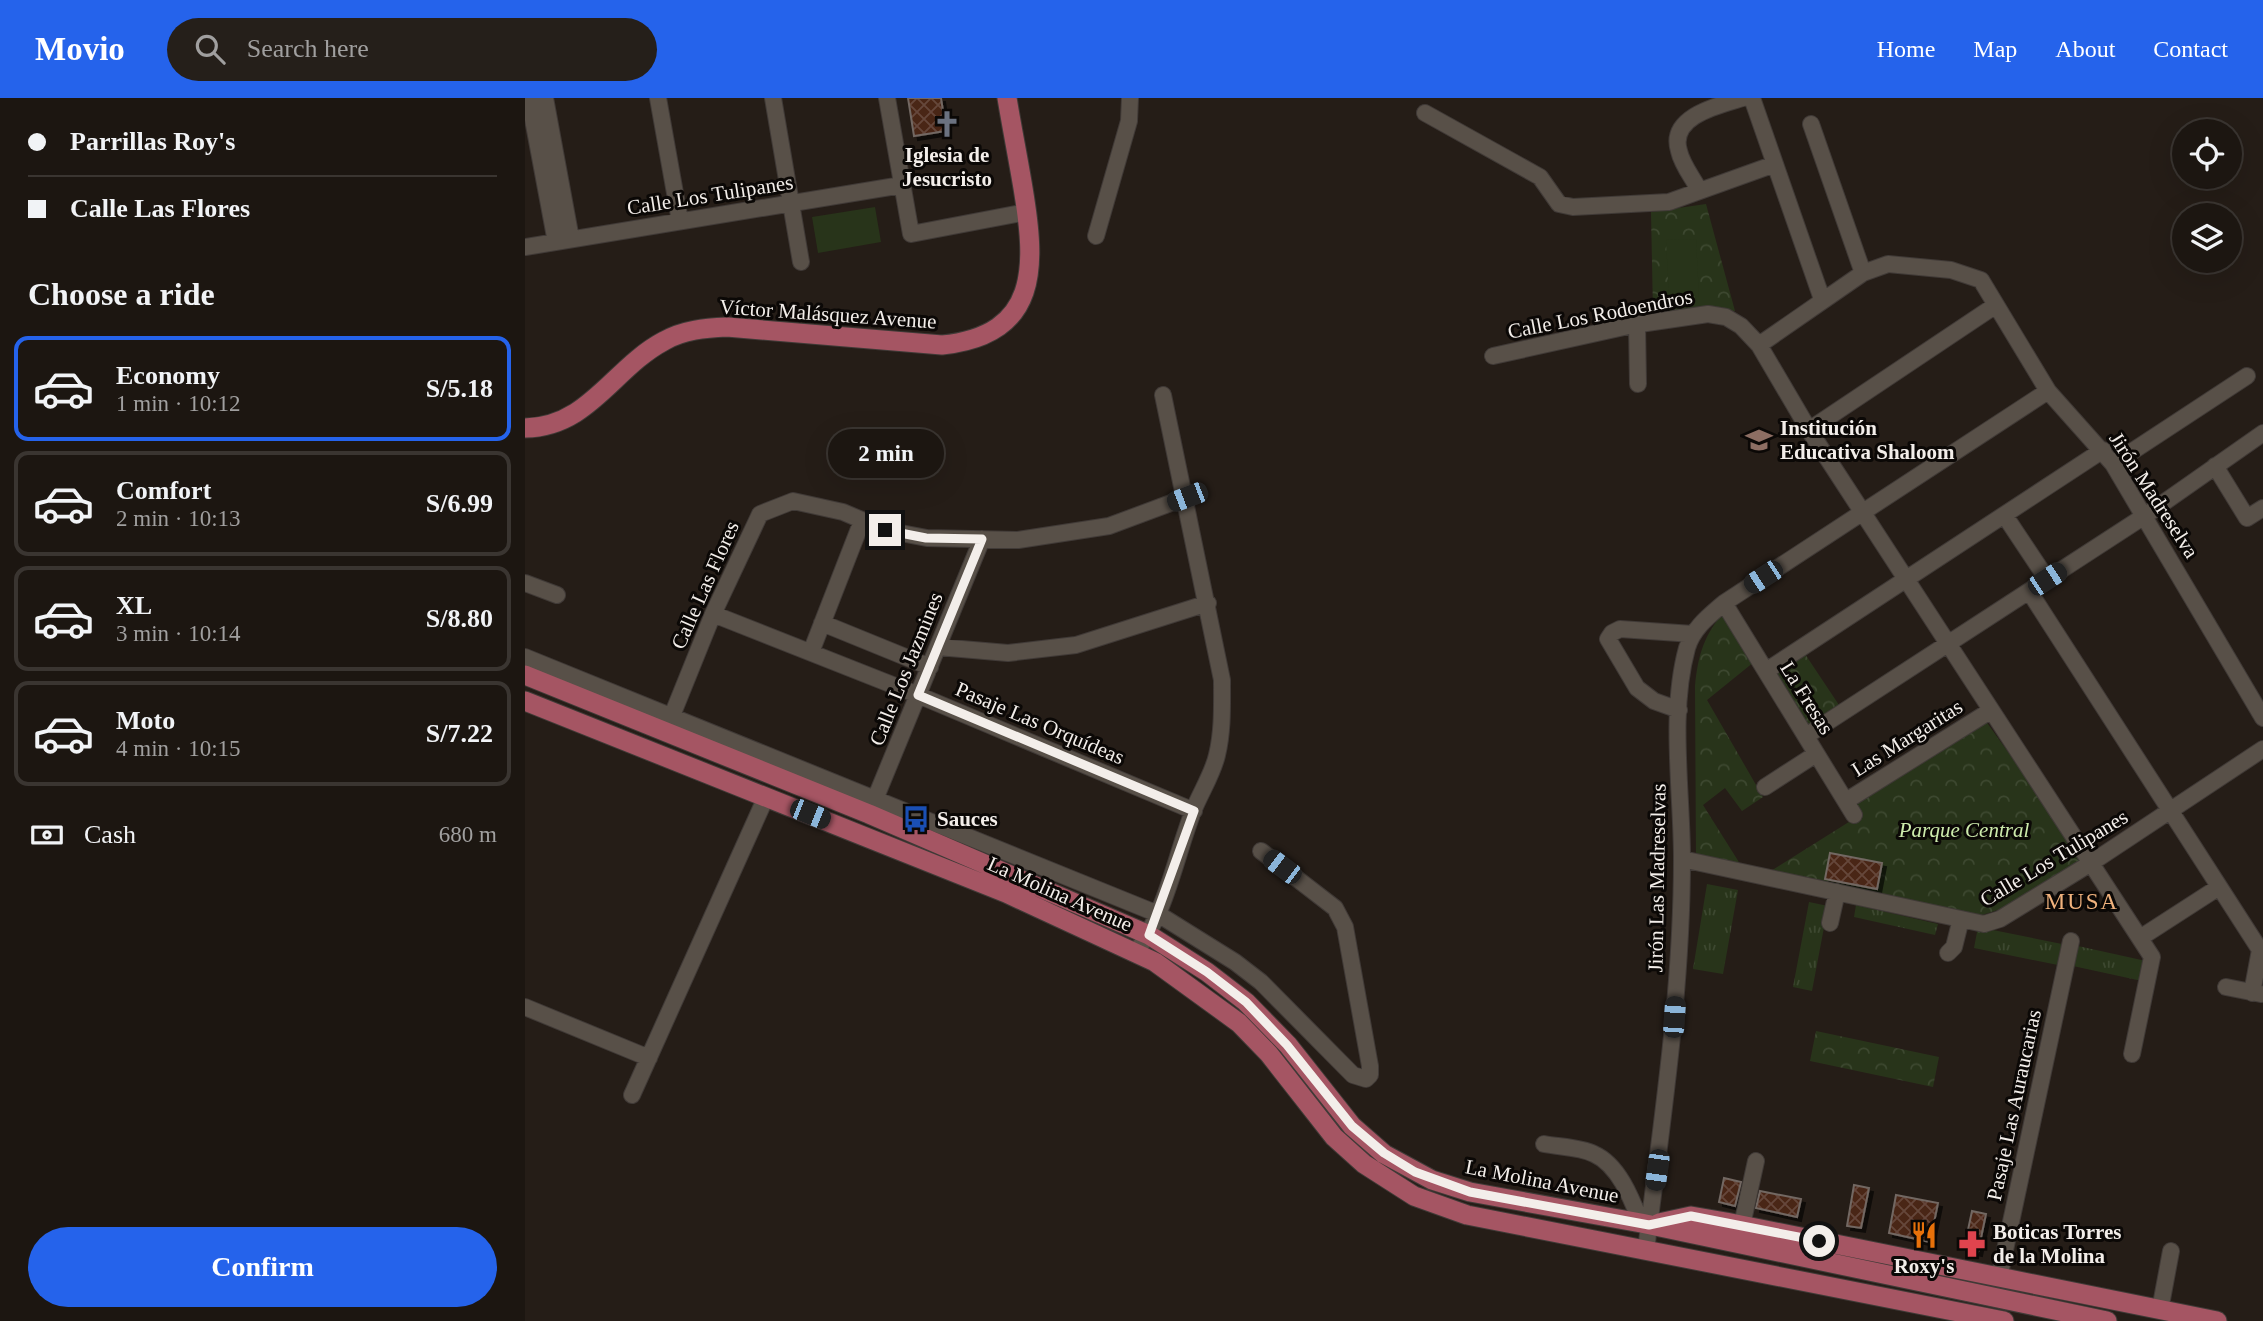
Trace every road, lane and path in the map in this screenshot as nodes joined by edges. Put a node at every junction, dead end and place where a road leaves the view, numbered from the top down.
1 (529, 98) edge
2 (545, 98) edge
3 (658, 98) edge
4 (773, 98) edge
5 (887, 98) edge
6 (1007, 98) edge
7 (1130, 98) edge
8 (1743, 98) edge
9 (1752, 98) edge
10 (1701, 104) edge
11 (1425, 113) dead end
12 (1811, 124) dead end
13 (1775, 164) junction
14 (902, 185) junction
15 (1699, 190) junction
16 (790, 203) junction
17 (1027, 212) junction
18 (680, 221) junction
19 (1096, 236) dead end
20 (563, 240) junction
21 (525, 247) edge
22 (801, 262) dead end
23 (1863, 273) junction
24 (1822, 299) junction
25 (1996, 305) junction
26 (1637, 324) junction
27 (1759, 345) junction
28 (1493, 356) dead end
29 (2247, 376) dead end
30 (1638, 384) dead end
31 (2048, 391) junction
32 (1164, 395) dead end
33 (525, 428) edge
34 (1809, 430) junction
35 (2263, 433) edge
36 (2108, 457) junction
37 (2215, 466) junction
38 (1187, 497) junction
39 (2263, 508) edge
40 (1863, 513) junction
41 (2145, 515) junction
42 (2005, 516) junction
43 (862, 521) junction
44 (982, 539) junction
45 (2047, 579) junction
46 (1908, 581) junction
47 (525, 583) edge
48 (2029, 591) junction
49 (557, 595) dead end
50 (1208, 603) junction
51 (1724, 603) junction
52 (713, 614) junction
53 (822, 624) junction
54 (1693, 634) junction
55 (1949, 643) junction
56 (938, 647) junction
57 (811, 652) junction
58 (525, 657) edge
59 (930, 667) junction
60 (1766, 671) junction
61 (525, 675) edge
62 (918, 695) junction
63 (525, 701) edge
64 (1679, 710) junction
65 (1990, 711) junction
66 (2263, 718) edge
67 (668, 724) junction
68 (1806, 736) junction
69 (2263, 749) edge
70 (1816, 754) junction
71 (1765, 787) dead end
72 (766, 797) junction
73 (872, 807) junction
74 (1850, 808) joint
75 (1194, 811) junction
76 (2169, 812) junction
77 (1261, 851) dead end
78 (1682, 859) junction
79 (2091, 863) junction
80 (2219, 887) junction
81 (1837, 892) junction
82 (1158, 914) junction
83 (1961, 919) junction
84 (1830, 923) dead end
85 (1149, 935) junction
86 (2140, 938) junction
87 (2071, 941) dead end
88 (1135, 953) junction
89 (1948, 953) dead end
90 (2226, 986) dead end
91 (2258, 994) edge
92 (525, 1007) edge
93 (2132, 1054) dead end
94 (649, 1058) junction
95 (632, 1095) dead end
96 (1544, 1144) dead end
97 (1756, 1161) dead end
98 (1645, 1224) junction
99 (1742, 1225) junction
100 (1646, 1250) junction
101 (2171, 1251) dead end
102 (1999, 1278) junction
103 (2160, 1310) junction
104 (2001, 1321) edge
105 (2107, 1321) edge
106 (2217, 1321) edge

1 - 20 street
2 - 20 street
3 - 18 street
4 - 16 street
5 - 14 street
6 - 17 main road, Víctor Malásquez Avenue
7 - 19 street
8 - 10 street
9 - 13 street
10 - 15 street
11 - 15 street
12 - 23 street
13 - 15 street
13 - 24 street
14 - 16 street, Calle Los Tulipanes
14 - 17 street
16 - 18 street, Calle Los Tulipanes
16 - 22 street
17 - 33 main road, Víctor Malásquez Avenue
18 - 20 street, Calle Los Tulipanes
20 - 21 street, Calle Los Tulipanes
23 - 24 street, Jirón Madreselva
23 - 25 street, Jirón Madreselva
24 - 27 street, Jirón Madreselva
25 - 31 street, Jirón Madreselva
25 - 34 street
26 - 27 street, Calle Los Rodoendros
26 - 28 street, Calle Los Rodoendros
26 - 30 street
27 - 34 street, Calle Los Rodoendros
29 - 36 street
31 - 36 street, Jirón Madreselva
31 - 40 street
32 - 38 street
34 - 40 street, Calle Los Rodoendros
35 - 37 street
36 - 41 street, Jirón Madreselva
36 - 42 street
37 - 39 street
37 - 41 street
38 - 44 street, Calle Las Flores
38 - 50 street
40 - 46 street, Calle Los Rodoendros
40 - 51 street
41 - 45 street
41 - 66 street, Jirón Madreselva
42 - 45 street
42 - 46 street
43 - 44 street, Calle Las Flores
43 - 52 street, Calle Las Flores
43 - 53 street
44 - 56 street, Calle Los Jazmines
45 - 48 street
46 - 55 street, Calle Los Rodoendros
46 - 60 street
47 - 49 street
48 - 55 street
48 - 76 street
50 - 56 street
50 - 75 street
51 - 54 street
51 - 60 street, La Fresas
52 - 57 street, Pasaje Las Orquídeas
52 - 67 street, Calle Las Flores
53 - 57 street
53 - 59 street
54 - 64 street, Jirón Las Madreselvas
54 - 64 street
55 - 65 street, Calle Los Rodoendros
55 - 68 street
56 - 59 street, Calle Los Jazmines
57 - 62 street, Pasaje Las Orquídeas
58 - 67 street
59 - 62 street, Calle Los Jazmines
60 - 68 street, La Fresas
61 - 67 main road, La Molina Avenue
62 - 73 street, Calle Los Jazmines
62 - 75 street, Pasaje Las Orquídeas
63 - 72 main road, La Molina Avenue
64 - 78 street, Jirón Las Madreselvas
65 - 74 street, Las Margaritas
65 - 79 street, Calle Los Rodoendros
67 - 73 main road, La Molina Avenue
68 - 70 street, La Fresas
69 - 76 street, Calle Los Tulipanes
70 - 71 street
70 - 74 street, La Fresas
72 - 88 main road, La Molina Avenue
72 - 94 street
73 - 82 street
73 - 85 main road, La Molina Avenue
75 - 82 street
76 - 79 street, Calle Los Tulipanes
76 - 80 street
77 - 82 street
78 - 81 street, Calle Los Tulipanes
78 - 98 street, Jirón Las Madreselvas
79 - 83 street, Calle Los Tulipanes
79 - 86 street, Calle Los Rodoendros
80 - 86 street
80 - 91 street
81 - 83 street, Calle Los Tulipanes
81 - 84 street
82 - 85 street
83 - 89 street
85 - 88 street
85 - 98 main road, La Molina Avenue
86 - 93 street, Calle Los Rodoendros
87 - 102 street, Pasaje Las Auraucarias
88 - 100 main road, La Molina Avenue
90 - 91 street
92 - 94 street
94 - 95 street
96 - 98 street
97 - 99 street
98 - 99 main road, La Molina Avenue
98 - 100 street, Jirón Las Madreselvas
98 - 105 main road, La Molina Avenue
99 - 102 main road, La Molina Avenue
100 - 104 main road, La Molina Avenue
101 - 103 street
102 - 103 main road, La Molina Avenue
103 - 106 main road, La Molina Avenue

